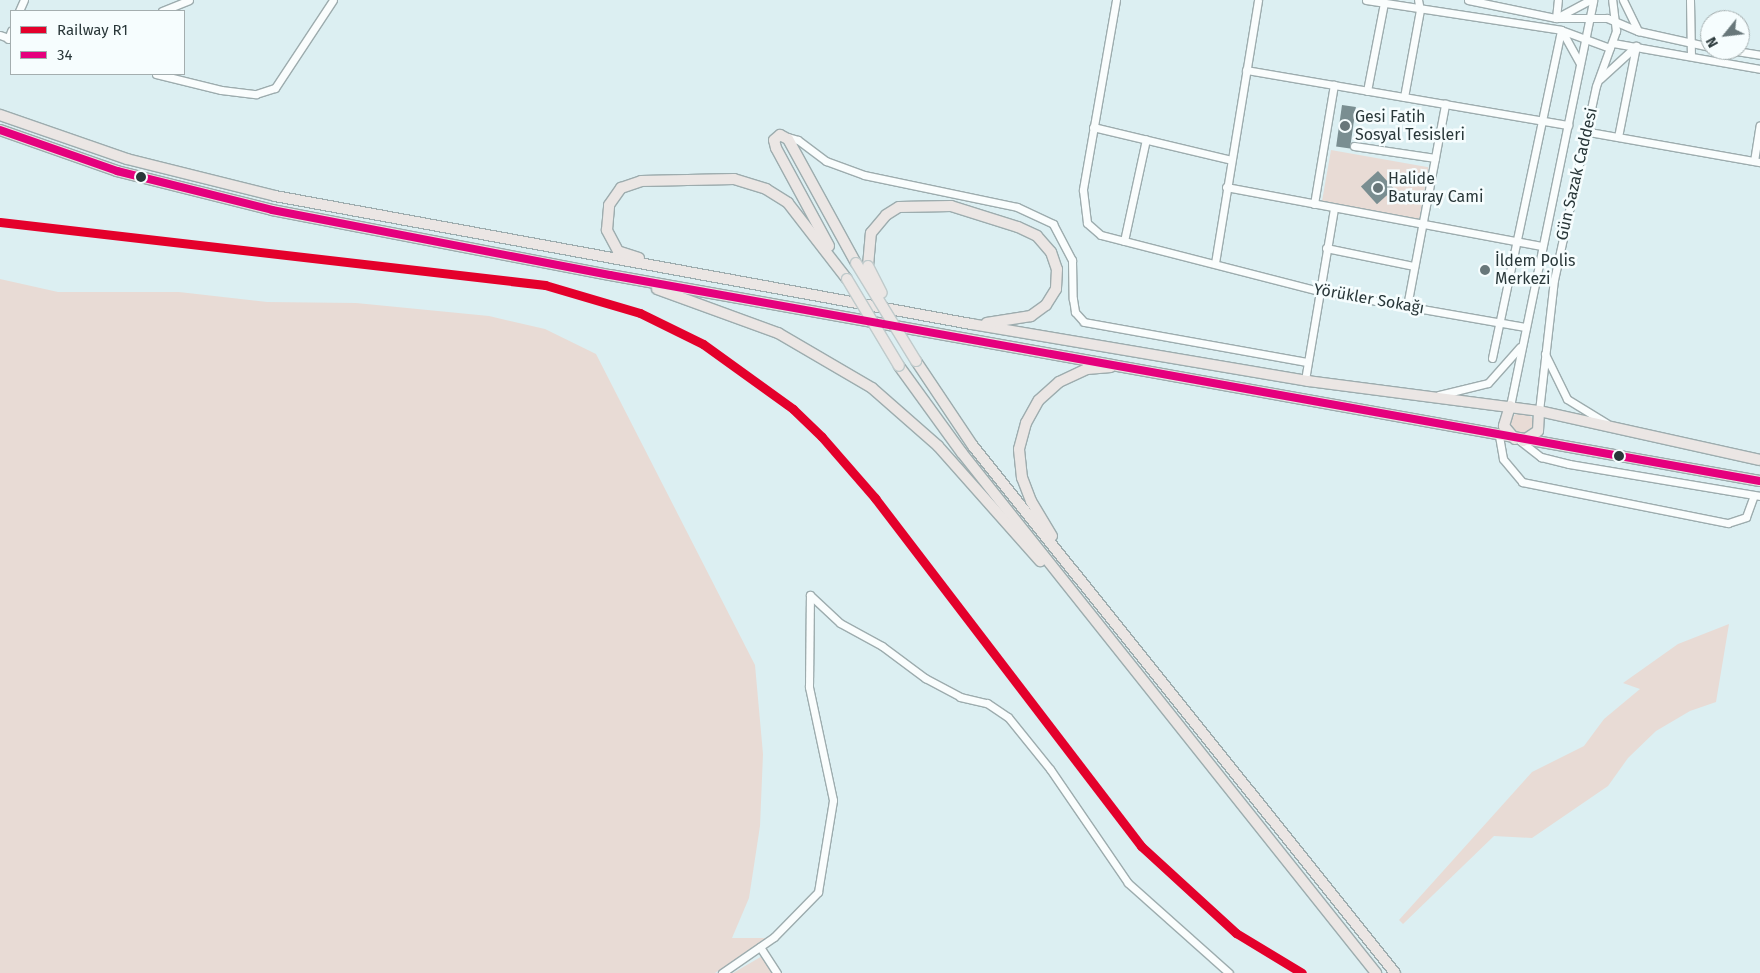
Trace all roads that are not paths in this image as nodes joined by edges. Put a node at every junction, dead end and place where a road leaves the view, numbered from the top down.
1 (188, 0) edge
2 (333, 0) edge
3 (1116, 0) edge
4 (1258, 0) edge
5 (1366, 0) edge
6 (1418, 0) edge
7 (1468, 0) edge
8 (1558, 0) edge
9 (1591, 0) edge
10 (1612, 0) edge
11 (1622, 0) edge
12 (1690, 0) edge
13 (1384, 3) junction
14 (164, 10) edge
15 (1420, 10) junction
16 (1556, 18) junction
17 (1590, 20) junction
18 (1614, 24) junction
19 (1561, 30) junction
20 (1638, 31) junction
21 (0, 36) edge
22 (10, 39) edge
23 (1586, 40) junction
24 (1690, 43) junction
25 (1700, 45) edge
26 (1611, 46) junction
27 (1636, 46) junction
28 (1691, 56) junction
29 (1580, 65) junction
30 (1760, 69) edge
31 (1246, 70) junction
32 (160, 75) edge
33 (1597, 83) junction
34 (1334, 85) junction
35 (1368, 91) junction
36 (1404, 97) junction
37 (1445, 104) junction
38 (0, 114) edge
39 (1539, 120) junction
40 (1568, 125) junction
41 (1760, 125) edge
42 (1093, 127) junction
43 (0, 130) edge
44 (1589, 132) junction
45 (787, 137) junction
46 (1618, 137) junction
47 (1146, 139) junction
48 (1354, 146) dead end
49 (1434, 158) junction
50 (1231, 160) junction
51 (1757, 161) edge
52 (1226, 187) junction
53 (1314, 204) junction
54 (1334, 208) junction
55 (1422, 224) junction
56 (1124, 241) junction
57 (1515, 242) junction
58 (1542, 246) junction
59 (1326, 248) junction
60 (1215, 263) junction
61 (1414, 266) junction
62 (675, 270) junction
63 (610, 275) junction
64 (847, 279) junction
65 (1319, 291) junction
66 (1407, 306) junction
67 (1499, 322) junction
68 (971, 324) junction
69 (1526, 327) junction
70 (1521, 345) junction
71 (1544, 351) junction
72 (1492, 358) dead end
73 (916, 361) junction
74 (1308, 362) junction
75 (1128, 366) junction
76 (1305, 380) junction
77 (1432, 396) junction
78 (1510, 406) junction
79 (1539, 411) junction
80 (1618, 428) junction
81 (1499, 436) junction
82 (1519, 440) junction
83 (1760, 460) edge
84 (1760, 481) edge
85 (1757, 496) edge
86 (1106, 615) junction
87 (1098, 625) junction
88 (760, 947) junction
89 (722, 973) edge
90 (777, 973) edge
91 (1229, 973) edge
92 (1376, 973) edge
93 (1395, 973) edge

1 - 14 street
2 - 32 street
3 - 42 street, Yörükler Sokağı
4 - 31 street
5 - 13 street
6 - 15 street
7 - 16 street
8 - 16 street
9 - 16 street
9 - 17 street, Gün Sazak Caddesi
10 - 18 street, Gün Sazak Caddesi
11 - 20 street
12 - 24 street
13 - 15 street
13 - 35 street
15 - 19 street
15 - 36 street
16 - 17 street
17 - 18 street
17 - 23 street, Gün Sazak Caddesi
18 - 20 street
18 - 26 street, Gün Sazak Caddesi
19 - 23 street
19 - 29 street
19 - 39 street
20 - 24 street
21 - 22 street
23 - 26 street
23 - 29 street, Gün Sazak Caddesi
24 - 25 street
24 - 28 street
26 - 27 street
26 - 33 street, Gün Sazak Caddesi
27 - 28 street
27 - 33 street
27 - 46 street
28 - 30 street
29 - 40 street, Gün Sazak Caddesi
31 - 34 street
31 - 50 street
33 - 44 street, Gün Sazak Caddesi
34 - 35 street
34 - 53 street
35 - 36 street
36 - 37 street
37 - 39 street
37 - 49 street
38 - 62 highway
39 - 40 street
39 - 57 street
40 - 58 street, Gün Sazak Caddesi
41 - 51 street
42 - 47 street
42 - 56 street, Yörükler Sokağı
43 - 63 highway
44 - 46 street
44 - 71 street, Gün Sazak Caddesi
45 - 64 highway
45 - 73 highway, bridge
45 - 74 street
46 - 51 street
47 - 50 street
47 - 56 street
48 - 49 street
49 - 55 street
50 - 52 street
52 - 53 street
52 - 60 street
53 - 54 street
54 - 55 street
54 - 59 street
55 - 57 street
55 - 61 street
56 - 60 street, Yörükler Sokağı
57 - 58 street
57 - 67 street
58 - 69 street, Gün Sazak Caddesi
59 - 61 street
59 - 65 street
60 - 65 street, Yörükler Sokağı
61 - 66 street
62 - 64 highway
62 - 68 highway
63 - 75 highway
63 - 87 highway
64 - 87 highway, bridge
65 - 66 street, Yörükler Sokağı
65 - 74 street
66 - 67 street, Yörükler Sokağı
67 - 69 street, Yörükler Sokağı
67 - 72 street
68 - 73 highway, bridge
68 - 76 highway
69 - 70 street, Gün Sazak Caddesi
70 - 77 street
70 - 78 street, Gün Sazak Caddesi
71 - 79 street, Gün Sazak Caddesi
71 - 80 street
73 - 86 highway
74 - 76 street
75 - 81 highway
75 - 86 highway
76 - 77 highway
77 - 78 highway
78 - 79 highway
78 - 82 highway
79 - 80 highway
79 - 82 highway
80 - 83 highway
81 - 82 highway
81 - 85 street
82 - 84 highway
82 - 85 street
86 - 93 highway
87 - 92 highway
88 - 89 street
88 - 90 street
88 - 91 street

